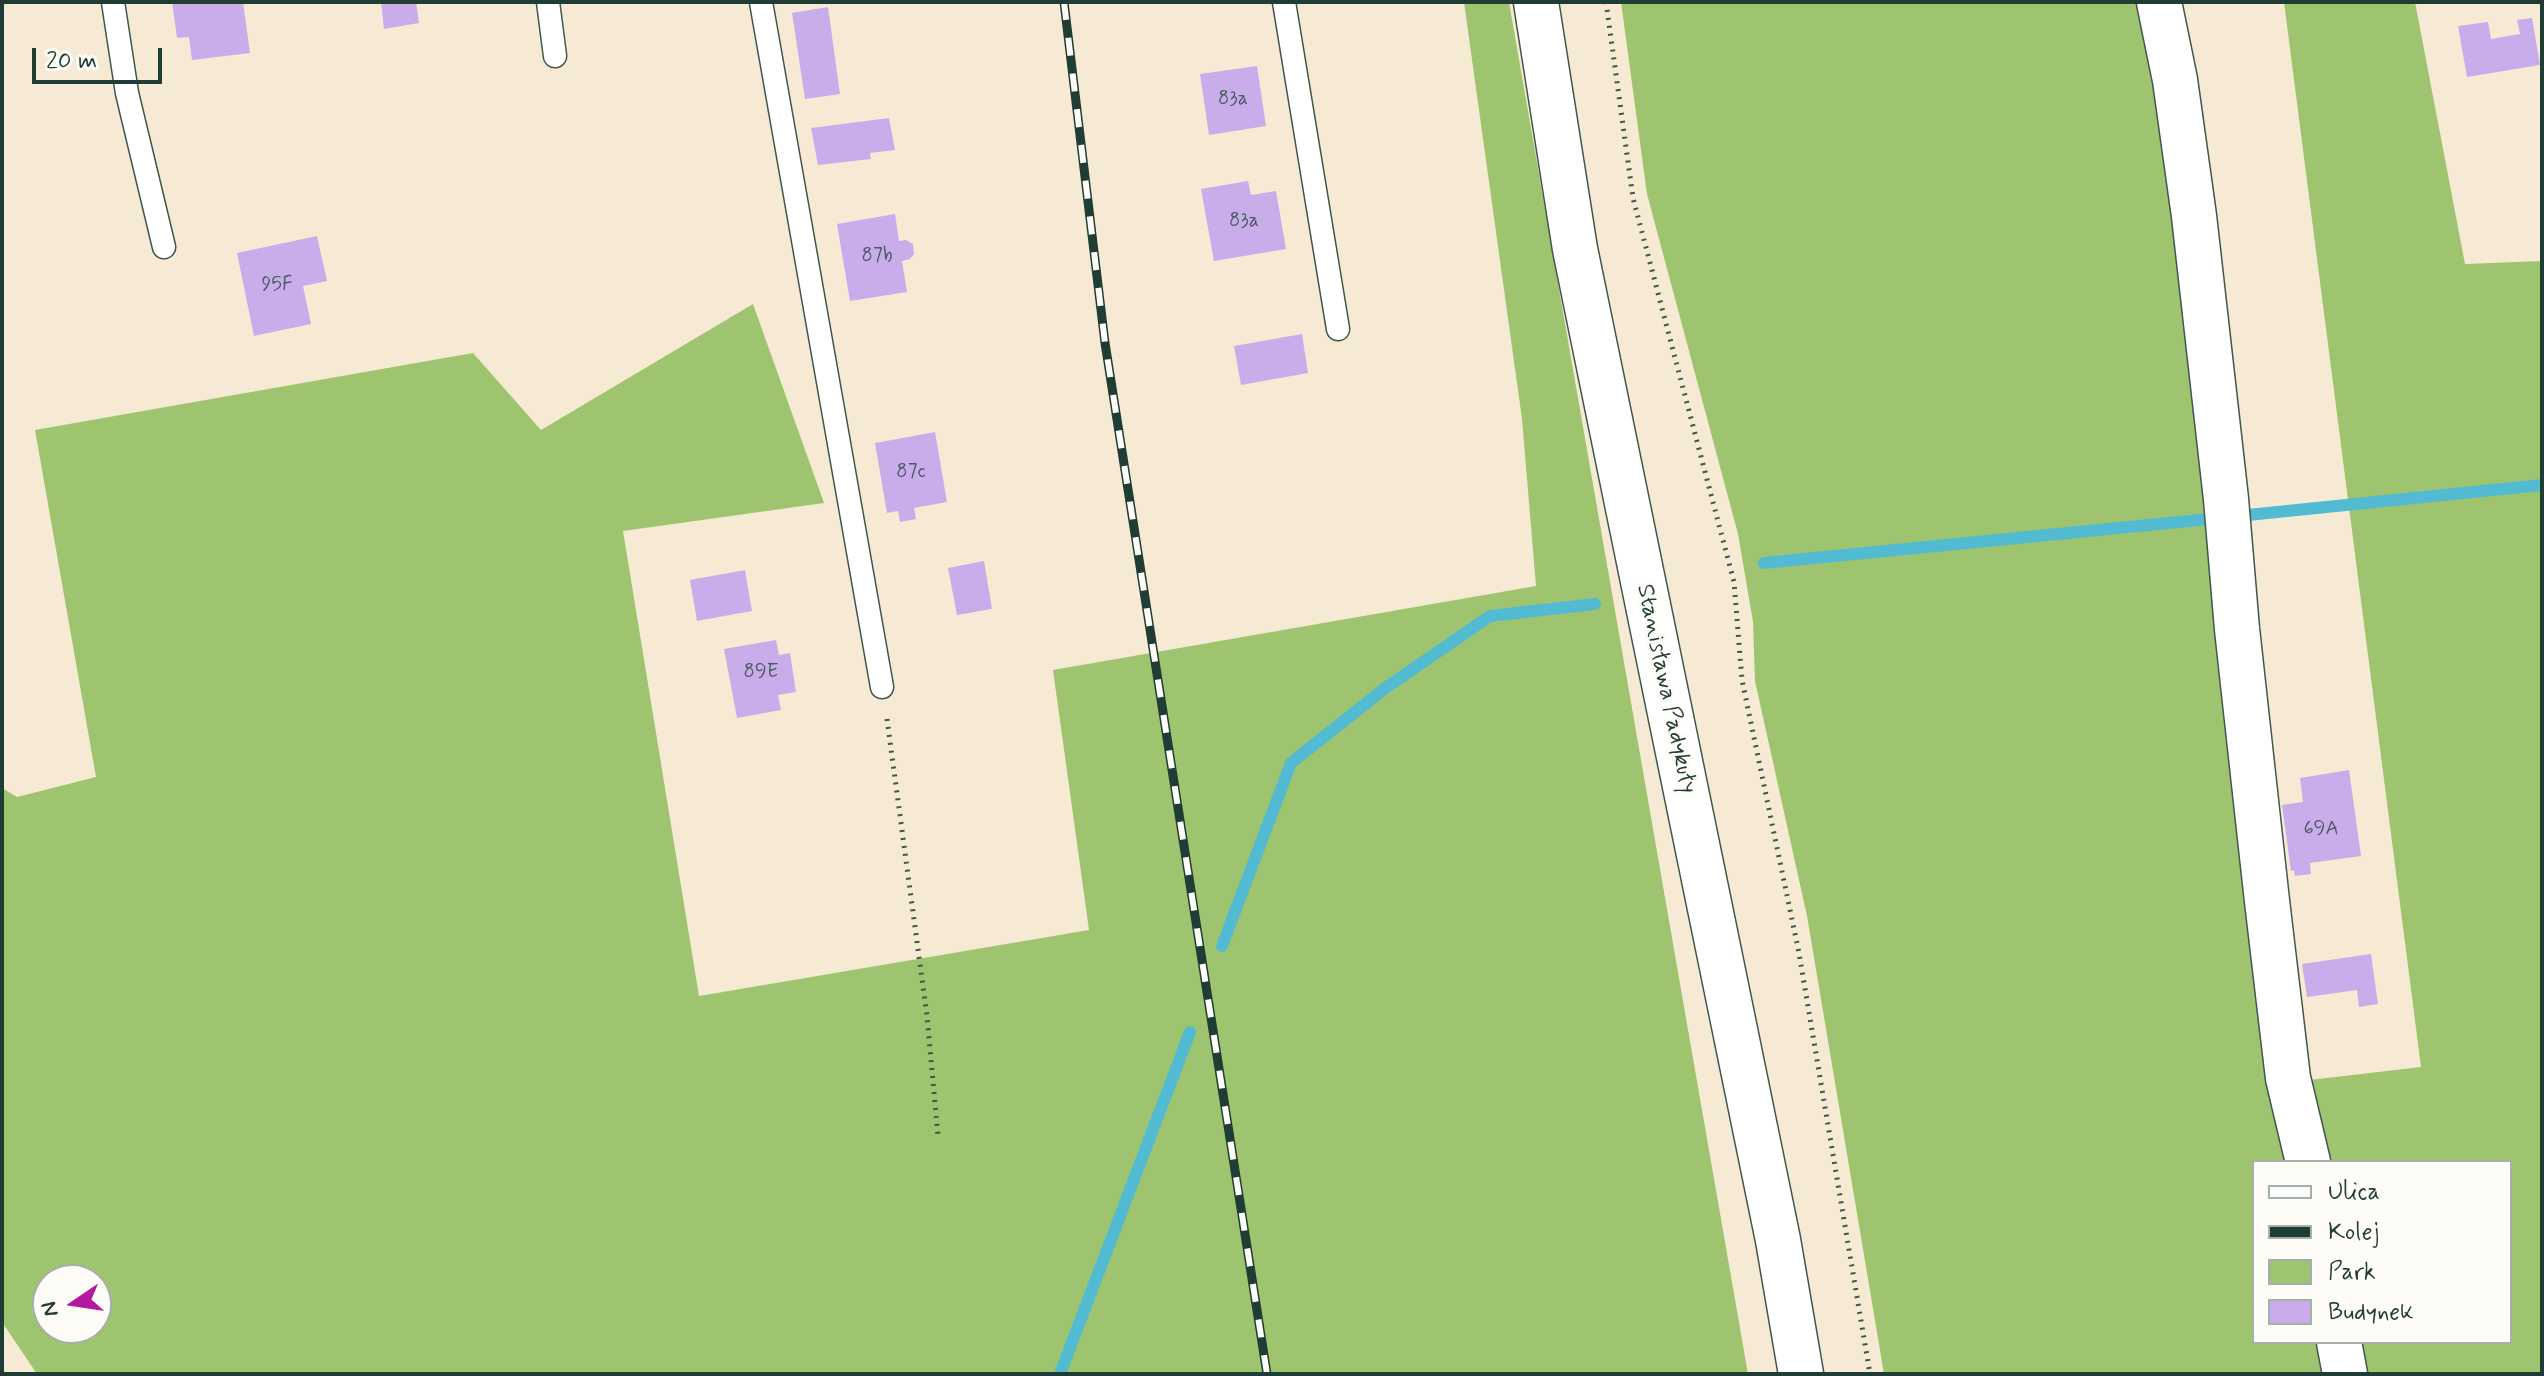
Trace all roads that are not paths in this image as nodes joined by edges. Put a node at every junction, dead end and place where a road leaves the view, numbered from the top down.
1 (113, 2) edge
2 (548, 2) edge
3 (761, 2) edge
4 (1284, 2) edge
5 (1536, 2) edge
6 (2159, 2) edge
7 (555, 56) dead end
8 (164, 247) dead end
9 (1338, 329) dead end
10 (882, 687) road end
11 (2308, 1160) edge
12 (2339, 1344) edge
13 (1801, 1374) edge
14 (2345, 1374) edge

1 - 8 lane
2 - 7 lane
3 - 10 lane
4 - 9 lane
5 - 13 street, Stanisława Padykuły
6 - 11 street
12 - 14 street

